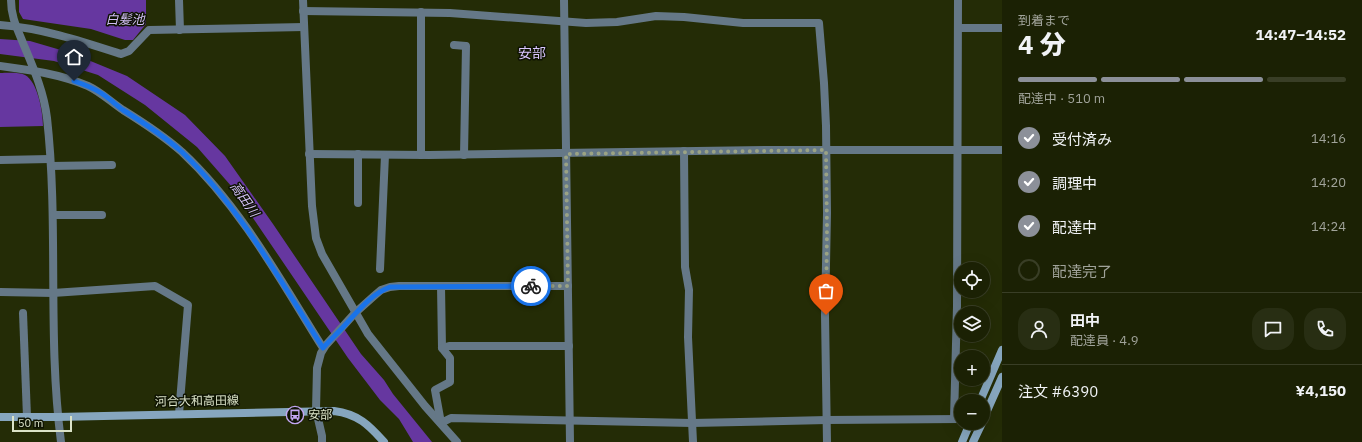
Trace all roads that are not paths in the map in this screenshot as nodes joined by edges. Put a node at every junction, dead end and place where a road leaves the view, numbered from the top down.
1 (11, 0) edge
2 (179, 0) edge
3 (303, 0) edge
4 (564, 0) edge
5 (958, 0) edge
6 (303, 11) junction
7 (421, 12) junction
8 (564, 22) junction
9 (0, 25) edge
10 (304, 27) junction
11 (958, 28) junction
12 (1002, 28) edge
13 (17, 29) junction
14 (180, 30) junction
15 (454, 45) dead end
16 (0, 66) edge
17 (32, 66) junction
18 (957, 149) junction
19 (826, 150) junction
20 (1002, 150) edge
21 (684, 151) junction
22 (309, 154) junction
23 (358, 154) junction
24 (566, 154) junction
25 (385, 155) junction
26 (421, 155) junction
27 (464, 155) junction
28 (0, 160) edge
29 (50, 163) junction
30 (112, 165) dead end
31 (358, 203) dead end
32 (54, 215) junction
33 (102, 215) dead end
34 (380, 269) dead end
35 (441, 286) junction
36 (568, 286) junction
37 (0, 292) edge
38 (53, 293) junction
39 (23, 313) dead end
40 (354, 315) junction
41 (569, 346) junction
42 (325, 347) junction
43 (442, 348) junction
44 (1002, 350) edge
45 (1002, 377) edge
46 (958, 394) edge
47 (983, 394) edge
48 (990, 404) edge
49 (316, 410) junction
50 (179, 414) junction
51 (0, 417) edge
52 (27, 417) junction
53 (57, 417) junction
54 (954, 419) edge
55 (827, 420) junction
56 (570, 421) junction
57 (692, 422) junction
58 (441, 423) junction
59 (967, 430) edge
60 (979, 430) edge
61 (61, 442) edge
62 (322, 442) edge
63 (384, 442) edge
64 (457, 442) edge
65 (570, 442) edge
66 (693, 442) edge
67 (827, 442) edge
68 (962, 442) edge
69 (973, 442) edge

1 - 13 street
2 - 14 street
3 - 6 street
4 - 8 street
5 - 11 street
6 - 7 street
6 - 10 street
7 - 8 street
7 - 26 street
8 - 19 street
8 - 24 street
9 - 13 street
10 - 14 street
10 - 22 street
11 - 12 street
11 - 18 street
13 - 14 street
13 - 17 street
15 - 27 street
16 - 17 street
17 - 29 street
17 - 42 street
18 - 19 street
18 - 20 street
18 - 46 street
19 - 21 street
19 - 55 street
21 - 24 street
21 - 57 street
22 - 23 street
22 - 40 street
23 - 25 street
23 - 31 street
24 - 27 street
24 - 36 street
25 - 26 street
25 - 34 street
26 - 27 street
28 - 29 street
29 - 30 street
29 - 32 street
32 - 33 street
32 - 38 street
35 - 36 street
35 - 40 street
35 - 43 street
36 - 41 street
37 - 38 street
38 - 50 street
38 - 53 street
39 - 52 street
40 - 42 street
40 - 58 street
41 - 43 street
41 - 56 street
42 - 49 street
43 - 58 street
44 - 47 main road
45 - 48 main road
49 - 50 main road, 河合大和高田線
49 - 62 street
49 - 63 main road, 河合大和高田線
50 - 53 main road, 河合大和高田線
51 - 52 main road, 河合大和高田線
52 - 53 main road, 河合大和高田線
53 - 61 street
54 - 55 street
55 - 57 street
55 - 67 street
56 - 57 street
56 - 58 street
56 - 65 street
57 - 66 street
58 - 64 street
59 - 68 main road
60 - 69 main road

